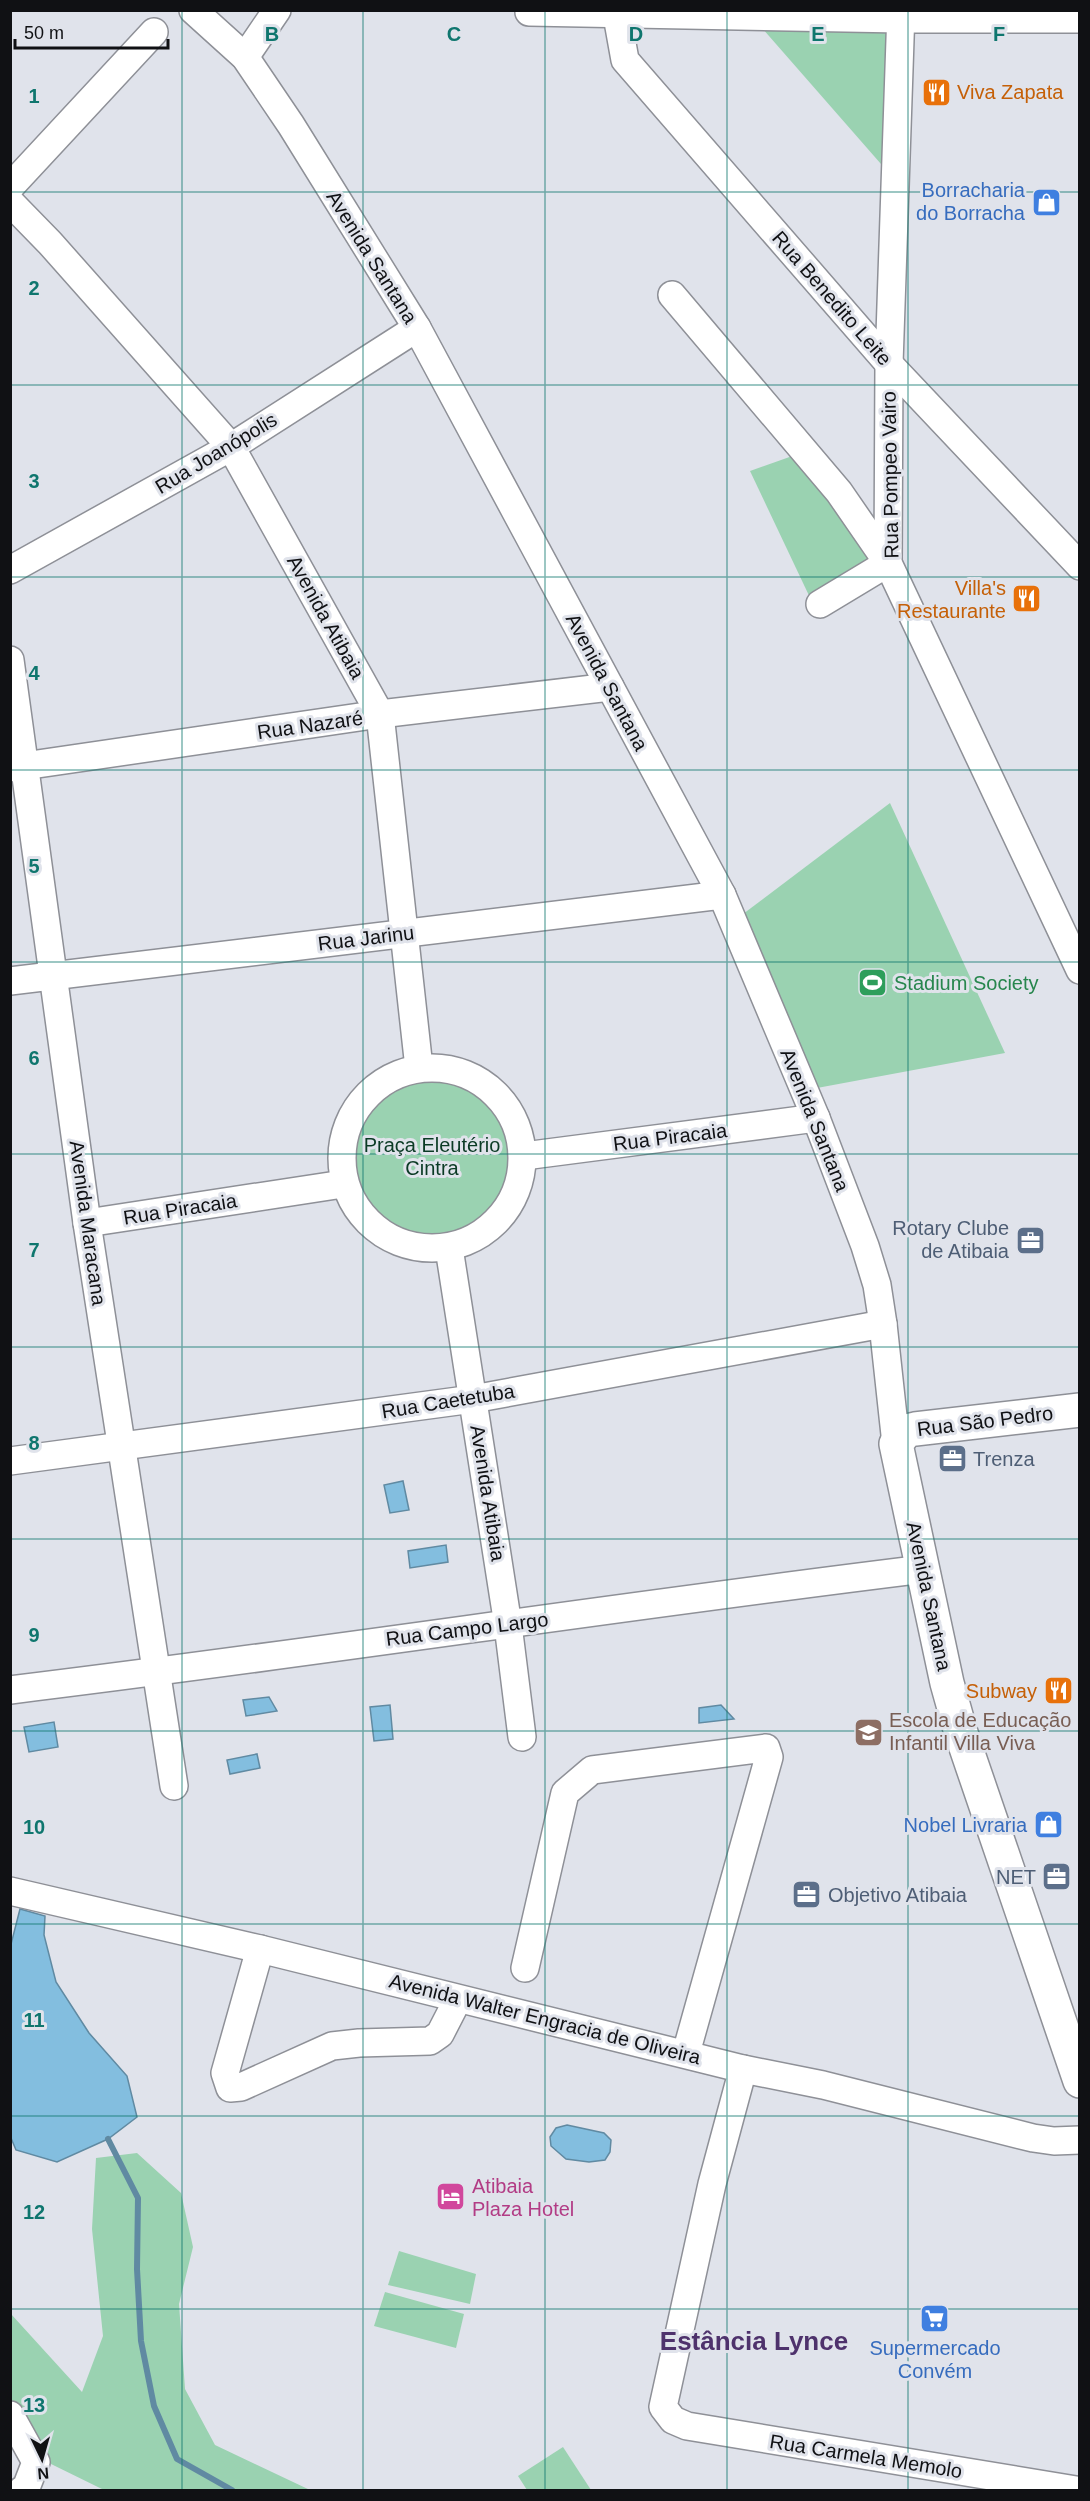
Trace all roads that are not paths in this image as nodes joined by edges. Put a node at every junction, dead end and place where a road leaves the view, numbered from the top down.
1 (192, 10) edge
2 (277, 10) edge
3 (616, 11) edge
4 (529, 12) edge
5 (901, 15) edge
6 (1080, 19) edge
7 (154, 32) dead end
8 (245, 57) junction
9 (10, 187) edge
10 (10, 202) edge
11 (672, 295) dead end
12 (417, 328) junction
13 (889, 364) junction
14 (231, 447) junction
15 (888, 563) junction
16 (1080, 566) edge
17 (10, 570) edge
18 (820, 604) dead end
19 (10, 660) edge
20 (610, 687) junction
21 (380, 714) junction
22 (18, 767) edge
23 (722, 895) junction
24 (405, 934) junction
25 (1072, 941) edge
26 (1080, 970) edge
27 (53, 976) junction
28 (10, 981) edge
29 (419, 1068) junction
30 (816, 1118) junction
31 (524, 1156) junction
32 (343, 1184) junction
33 (87, 1223) junction
34 (449, 1248) junction
35 (883, 1324) junction
36 (473, 1398) junction
37 (1080, 1410) edge
38 (901, 1429) junction
39 (123, 1448) junction
40 (10, 1461) edge
41 (924, 1569) junction
42 (508, 1625) junction
43 (154, 1673) junction
44 (10, 1690) edge
45 (522, 1737) dead end
46 (174, 1786) dead end
47 (10, 1891) edge
48 (260, 1949) junction
49 (525, 1968) dead end
50 (458, 1999) junction
51 (1066, 2004) edge
52 (686, 2053) junction
53 (742, 2069) junction
54 (1079, 2079) edge
55 (1080, 2140) edge
56 (10, 2415) edge
57 (22, 2490) edge
58 (1076, 2490) edge

1 - 8 street, Avenida Santana
2 - 8 street
3 - 4 street
3 - 5 street
3 - 13 street, Rua Benedito Leite
5 - 6 street
5 - 13 street, Rua Pompeo Vairo
7 - 9 street
8 - 12 street, Avenida Santana
10 - 14 street, Avenida Atibaia
11 - 15 street
12 - 14 street, Rua Joanópolis
12 - 20 street, Avenida Santana
13 - 15 street, Rua Pompeo Vairo
13 - 16 street, Rua Benedito Leite
14 - 17 street, Rua Joanópolis
14 - 21 street, Avenida Atibaia
15 - 18 street
15 - 25 street, Rua Pompeo Vairo
19 - 22 street, Avenida Maracana
20 - 21 street, Rua Nazaré
20 - 23 street, Avenida Santana
21 - 22 street, Rua Nazaré
21 - 24 street, Avenida Atibaia
22 - 27 street, Avenida Maracana
23 - 24 street, Rua Jarinu
23 - 30 street, Avenida Santana
24 - 27 street, Rua Jarinu
24 - 29 street, Avenida Atibaia
25 - 26 street, Rua Pompeo Vairo
27 - 28 street, Rua Jarinu
27 - 33 street, Avenida Maracana
29 - 31 street
29 - 32 street
30 - 31 street, Rua Piracaia
30 - 35 street, Avenida Santana
31 - 34 street
32 - 33 street, Rua Piracaia
32 - 34 street
33 - 39 street, Avenida Maracana
34 - 36 street, Avenida Atibaia
35 - 36 street, Rua Caetetuba
35 - 38 street, Avenida Santana
36 - 39 street, Rua Caetetuba
36 - 42 street, Avenida Atibaia
37 - 38 main road, Rua São Pedro
38 - 41 main road, Avenida Santana
39 - 40 street, Rua Caetetuba
39 - 43 street, Avenida Maracana
41 - 42 street, Rua Campo Largo
41 - 51 main road, Avenida Santana
42 - 43 street, Rua Campo Largo
42 - 45 street, Avenida Atibaia
43 - 44 street, Rua Campo Largo
43 - 46 street, Avenida Maracana
47 - 48 street, Avenida Walter Engracia de Oliveira
48 - 50 street, Avenida Walter Engracia de Oliveira
48 - 50 street
49 - 52 street
50 - 52 street, Avenida Walter Engracia de Oliveira
51 - 54 main road, Avenida Santana
52 - 53 street, Avenida Walter Engracia de Oliveira
53 - 55 street, Avenida Walter Engracia de Oliveira
53 - 58 street, Rua Carmela Memolo
56 - 57 street

